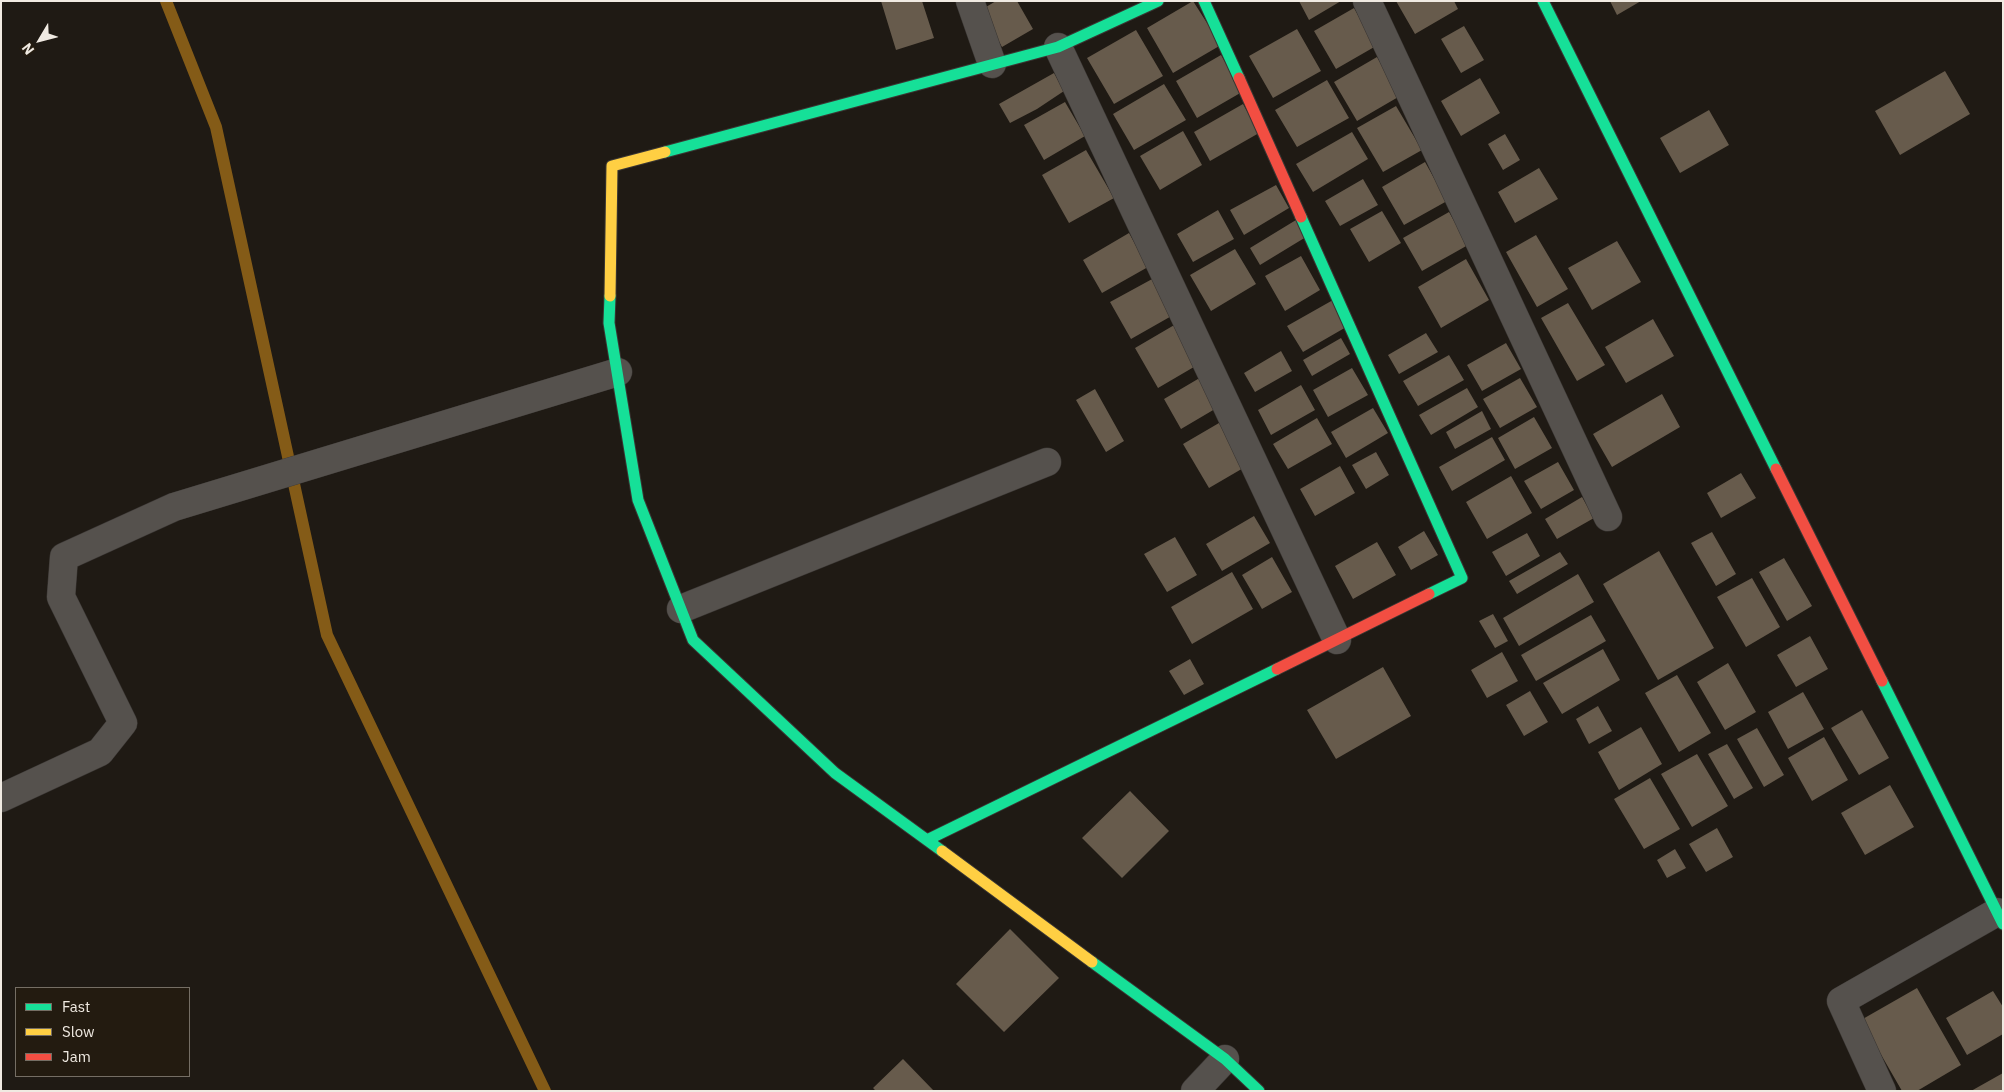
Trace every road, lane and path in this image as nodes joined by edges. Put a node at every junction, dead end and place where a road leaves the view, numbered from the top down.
1 (970, 1) edge
2 (1158, 1) edge
3 (1204, 1) edge
4 (1367, 1) edge
5 (1543, 1) edge
6 (1058, 47) junction
7 (992, 64) junction
8 (618, 372) junction
9 (1047, 462) dead end
10 (1608, 517) dead end
11 (681, 609) junction
12 (1338, 640) junction
13 (1, 798) edge
14 (927, 840) junction
15 (2000, 918) edge
16 (1225, 1060) junction
17 (1194, 1091) edge
18 (1259, 1091) edge
19 (1882, 1091) edge

1 - 7 street
2 - 6 street
3 - 12 street
4 - 10 street
5 - 15 street
6 - 7 street
6 - 12 street
7 - 8 street
8 - 11 street
8 - 13 street
9 - 11 street
11 - 14 street
12 - 14 street
14 - 16 street
15 - 19 street
16 - 17 street
16 - 18 street

